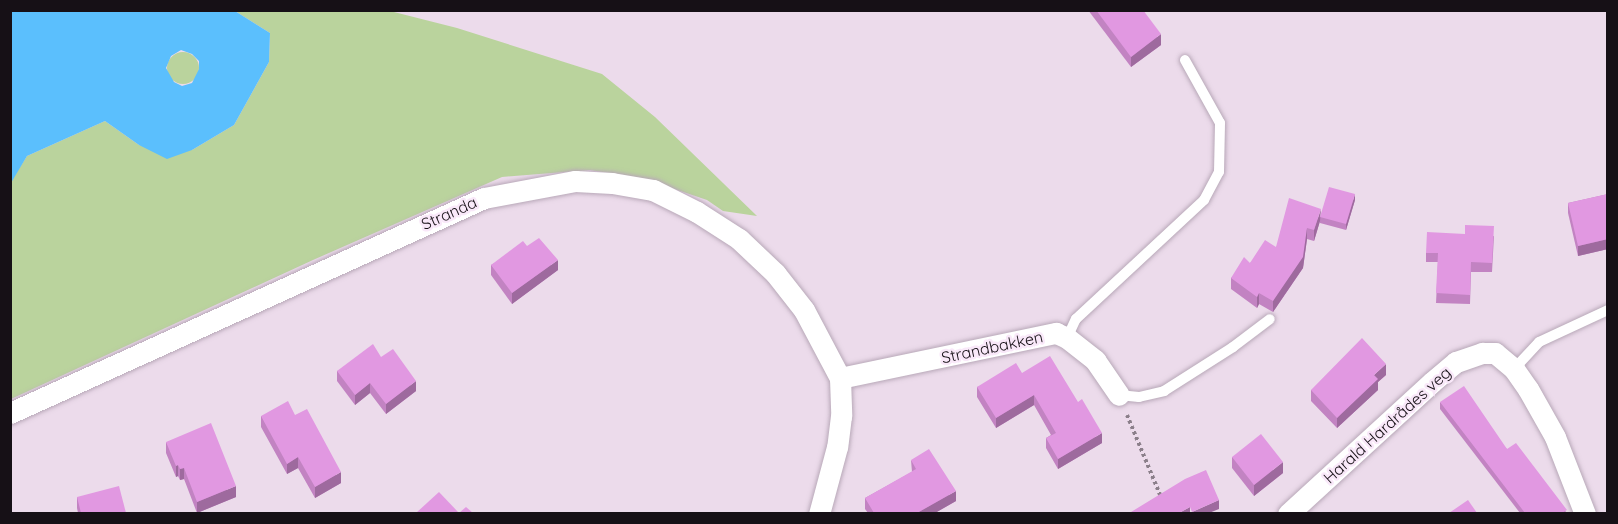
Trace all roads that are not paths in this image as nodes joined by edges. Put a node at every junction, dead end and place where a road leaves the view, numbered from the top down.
1 (1185, 60) dead end
2 (1608, 310) edge
3 (1270, 319) dead end
4 (1066, 338) junction
5 (1514, 369) junction
6 (840, 378) junction
7 (1119, 395) joint
8 (10, 413) edge
9 (819, 513) edge
10 (1288, 513) edge
11 (1585, 513) edge

1 - 4 lane
2 - 5 lane
3 - 7 lane
4 - 6 street, Strandbakken
4 - 7 street, Strandbakken
5 - 10 street, Harald Hardrådes veg
5 - 11 street
6 - 8 street, Stranda
6 - 9 street

